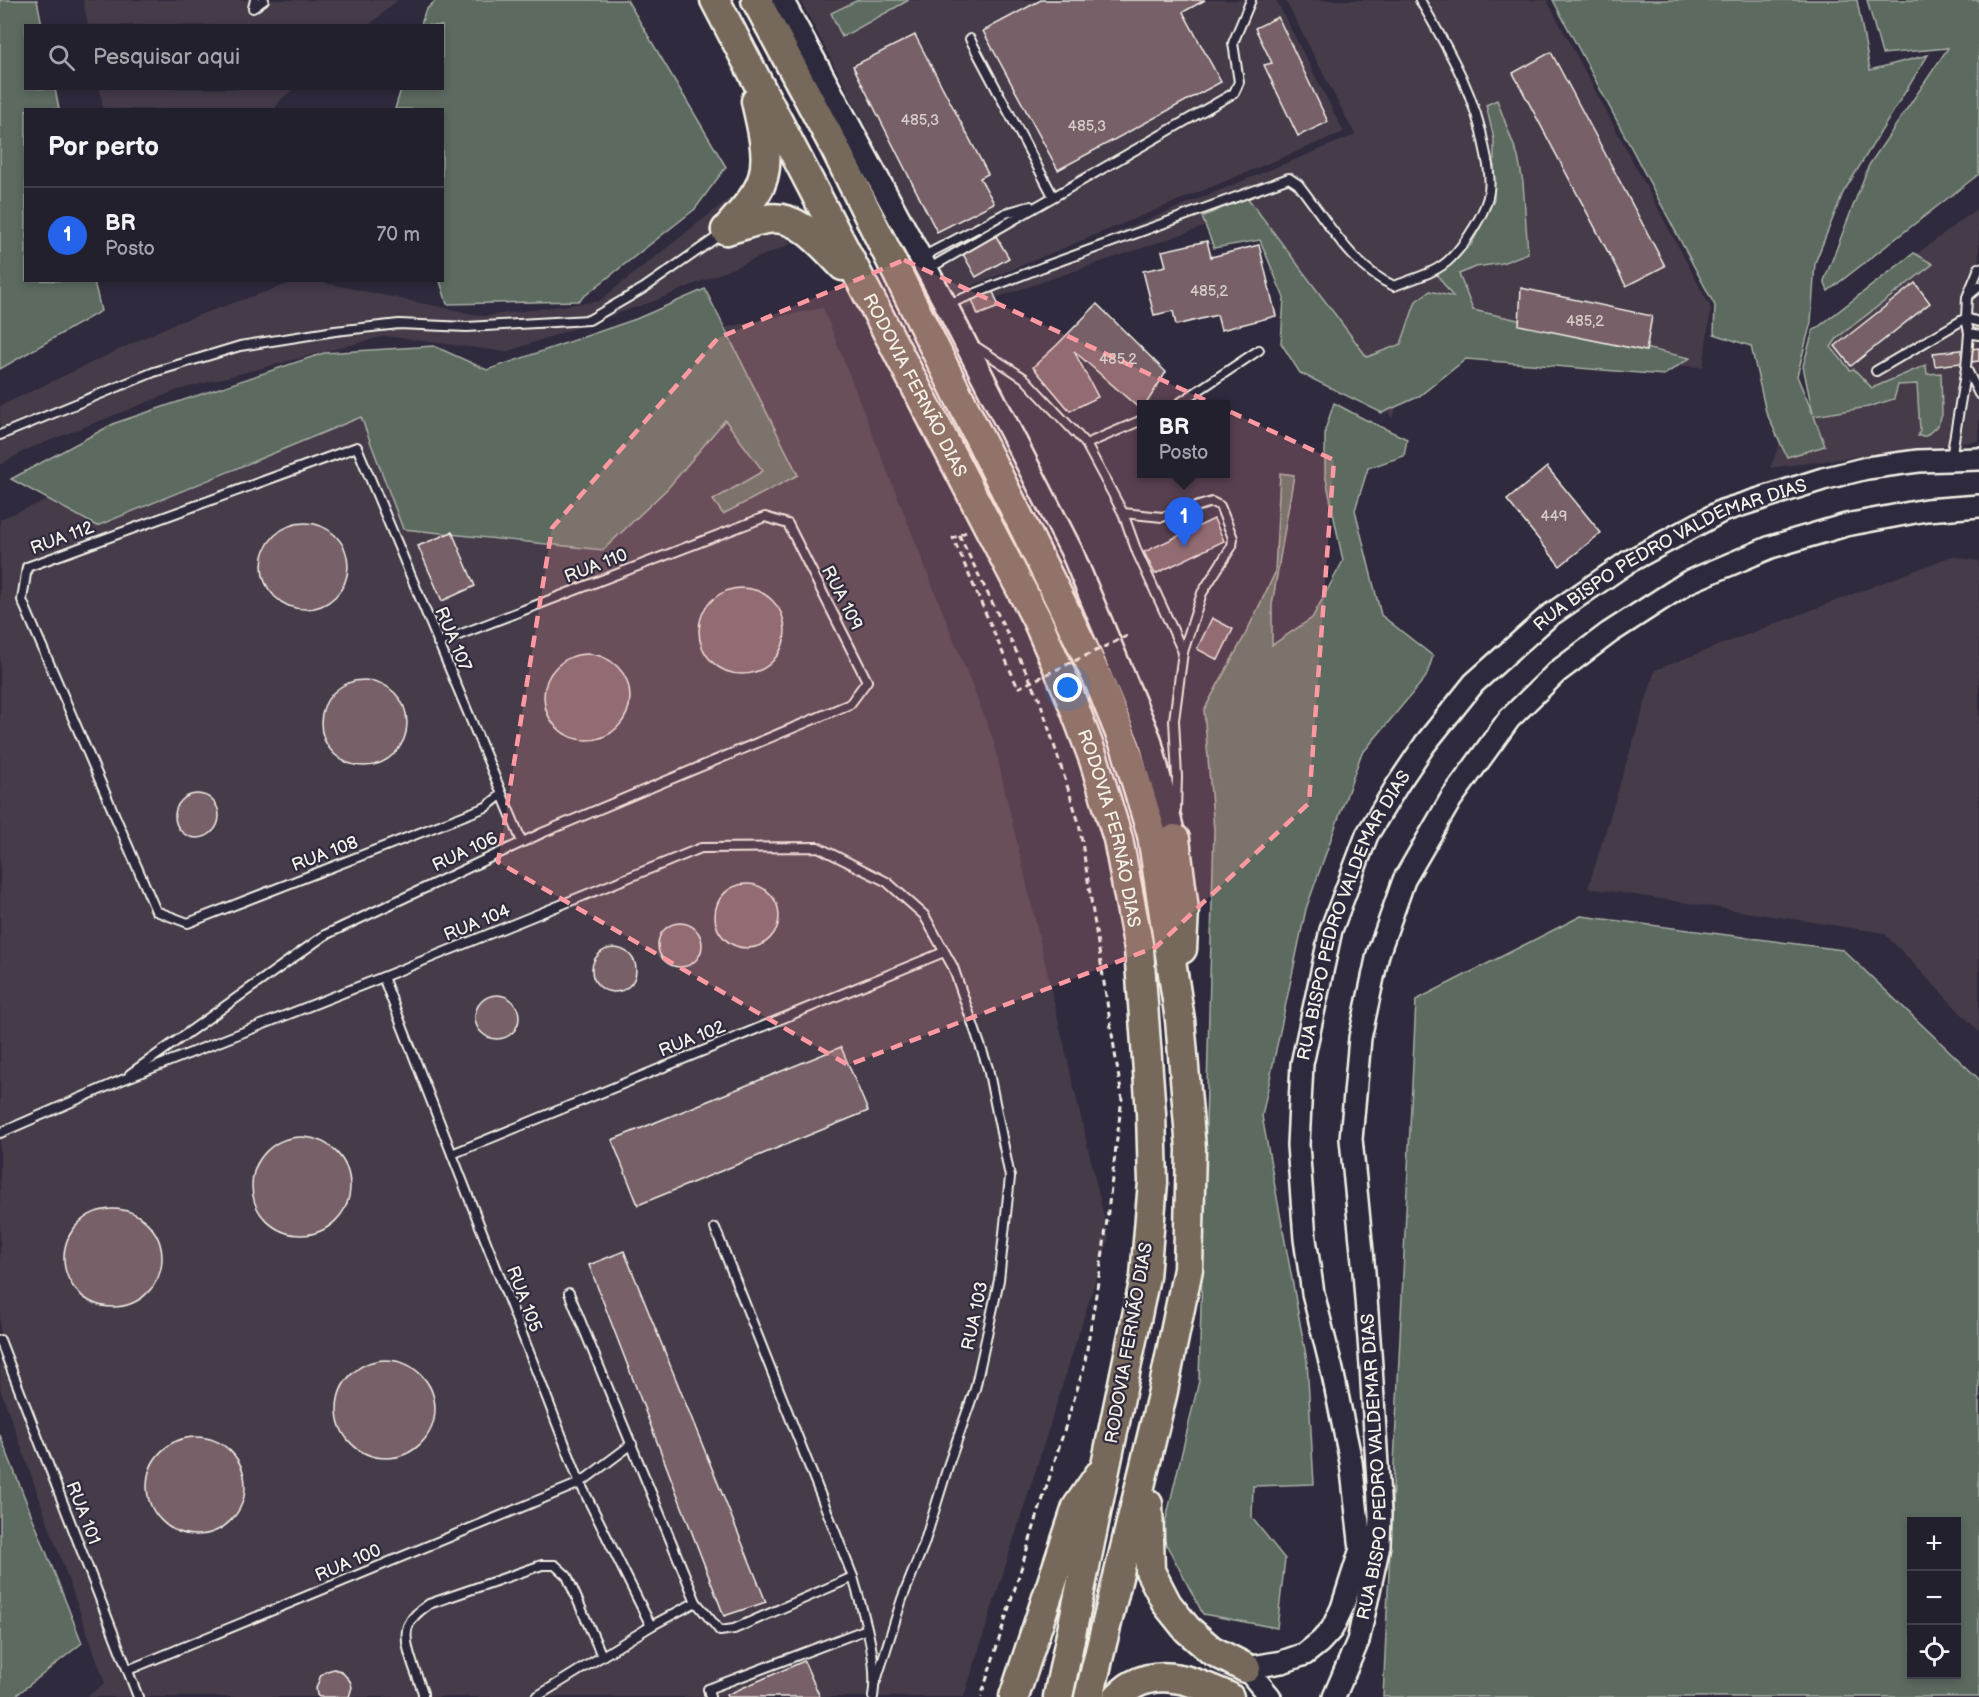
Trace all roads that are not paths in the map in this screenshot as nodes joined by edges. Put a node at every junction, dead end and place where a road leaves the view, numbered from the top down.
1 (255, 0) edge
2 (264, 0) edge
3 (715, 0) edge
4 (756, 0) edge
5 (782, 0) edge
6 (1251, 0) edge
7 (1420, 0) edge
8 (970, 39) dead end
9 (750, 66) junction
10 (1053, 196) junction
11 (1043, 201) junction
12 (726, 230) junction
13 (924, 263) junction
14 (1979, 268) edge
15 (860, 282) junction
16 (1979, 287) edge
17 (1967, 297) junction
18 (946, 305) junction
19 (1966, 318) junction
20 (1979, 322) edge
21 (1969, 333) junction
22 (1979, 335) edge
23 (963, 338) junction
24 (1259, 350) dead end
25 (1966, 368) junction
26 (1876, 370) dead end
27 (1979, 394) edge
28 (1185, 400) edge
29 (1137, 422) edge
30 (0, 435) edge
31 (1086, 444) junction
32 (357, 447) joint
33 (1951, 459) junction
34 (1979, 459) edge
35 (1979, 506) edge
36 (1122, 513) junction
37 (765, 517) joint
38 (438, 643) junction
39 (1183, 652) junction
40 (850, 704) joint
41 (501, 795) junction
42 (1175, 838) junction
43 (522, 842) junction
44 (156, 911) joint
45 (944, 952) junction
46 (383, 977) junction
47 (1180, 1020) junction
48 (122, 1080) junction
49 (0, 1133) edge
50 (452, 1154) junction
51 (715, 1228) dead end
52 (569, 1293) dead end
53 (0, 1340) edge
54 (632, 1444) junction
55 (1148, 1454) junction
56 (1107, 1463) junction
57 (580, 1483) junction
58 (853, 1577) junction
59 (696, 1602) junction
60 (651, 1626) junction
61 (867, 1629) junction
62 (602, 1656) junction
63 (1246, 1668) junction
64 (128, 1670) junction
65 (876, 1681) junction
66 (138, 1697) edge
67 (423, 1697) edge
68 (536, 1697) edge
69 (710, 1697) edge
70 (873, 1697) edge
71 (1014, 1697) edge
72 (1058, 1697) edge
73 (1089, 1697) edge
74 (1118, 1697) edge
75 (1229, 1697) edge
76 (1270, 1697) edge
77 (1334, 1697) edge

1 - 2 lane
3 - 9 highway, RODOVIA FERNÃO DIAS
4 - 47 highway, RODOVIA FERNÃO DIAS
5 - 13 main road
6 - 10 lane
7 - 18 lane
8 - 10 lane
9 - 12 highway
9 - 15 highway, RODOVIA FERNÃO DIAS
10 - 11 lane
11 - 13 lane
11 - 13 lane
12 - 15 highway
12 - 30 lane
13 - 18 main road
14 - 17 lane
15 - 56 highway, RODOVIA FERNÃO DIAS
16 - 17 lane
17 - 19 lane
18 - 23 main road
19 - 20 lane
19 - 21 lane
19 - 26 lane
21 - 22 lane
21 - 25 lane
23 - 31 lane
23 - 42 main road
24 - 28 lane
25 - 27 lane
25 - 33 lane
29 - 31 lane
31 - 36 lane
32 - 38 lane, RUA 107
32 - 44 lane, RUA 112
33 - 34 main road, RUA BISPO PEDRO VALDEMAR DIAS
33 - 63 main road, RUA BISPO PEDRO VALDEMAR DIAS
35 - 77 main road, RUA BISPO PEDRO VALDEMAR DIAS
36 - 39 lane
36 - 39 lane
37 - 38 lane, RUA 110
37 - 40 lane, RUA 109
38 - 41 lane, RUA 107
39 - 42 lane
40 - 43 lane, RUA 106
41 - 43 lane, RUA 107
41 - 44 lane, RUA 108
42 - 47 highway
43 - 48 lane, RUA 106
45 - 46 lane, RUA 104
45 - 50 lane, RUA 102
45 - 65 lane, RUA 103
46 - 48 lane, RUA 104
46 - 50 lane, RUA 105
47 - 55 highway, RODOVIA FERNÃO DIAS
48 - 49 lane, RUA 104
50 - 57 lane, RUA 105
51 - 58 lane, RUA 103
52 - 54 lane
53 - 64 lane, RUA 101
54 - 57 lane, RUA 100
54 - 59 lane
55 - 63 highway
55 - 73 highway, RODOVIA FERNÃO DIAS
56 - 71 highway
56 - 72 highway, RODOVIA FERNÃO DIAS
57 - 60 lane, RUA 105
57 - 64 lane, RUA 100
58 - 59 lane
58 - 61 lane, RUA 103
59 - 60 lane
60 - 62 lane
61 - 65 lane, RUA 103
61 - 69 lane
62 - 67 lane
62 - 68 lane
63 - 76 main road
64 - 66 lane, RUA 101
65 - 70 lane, RUA 103
74 - 75 highway

